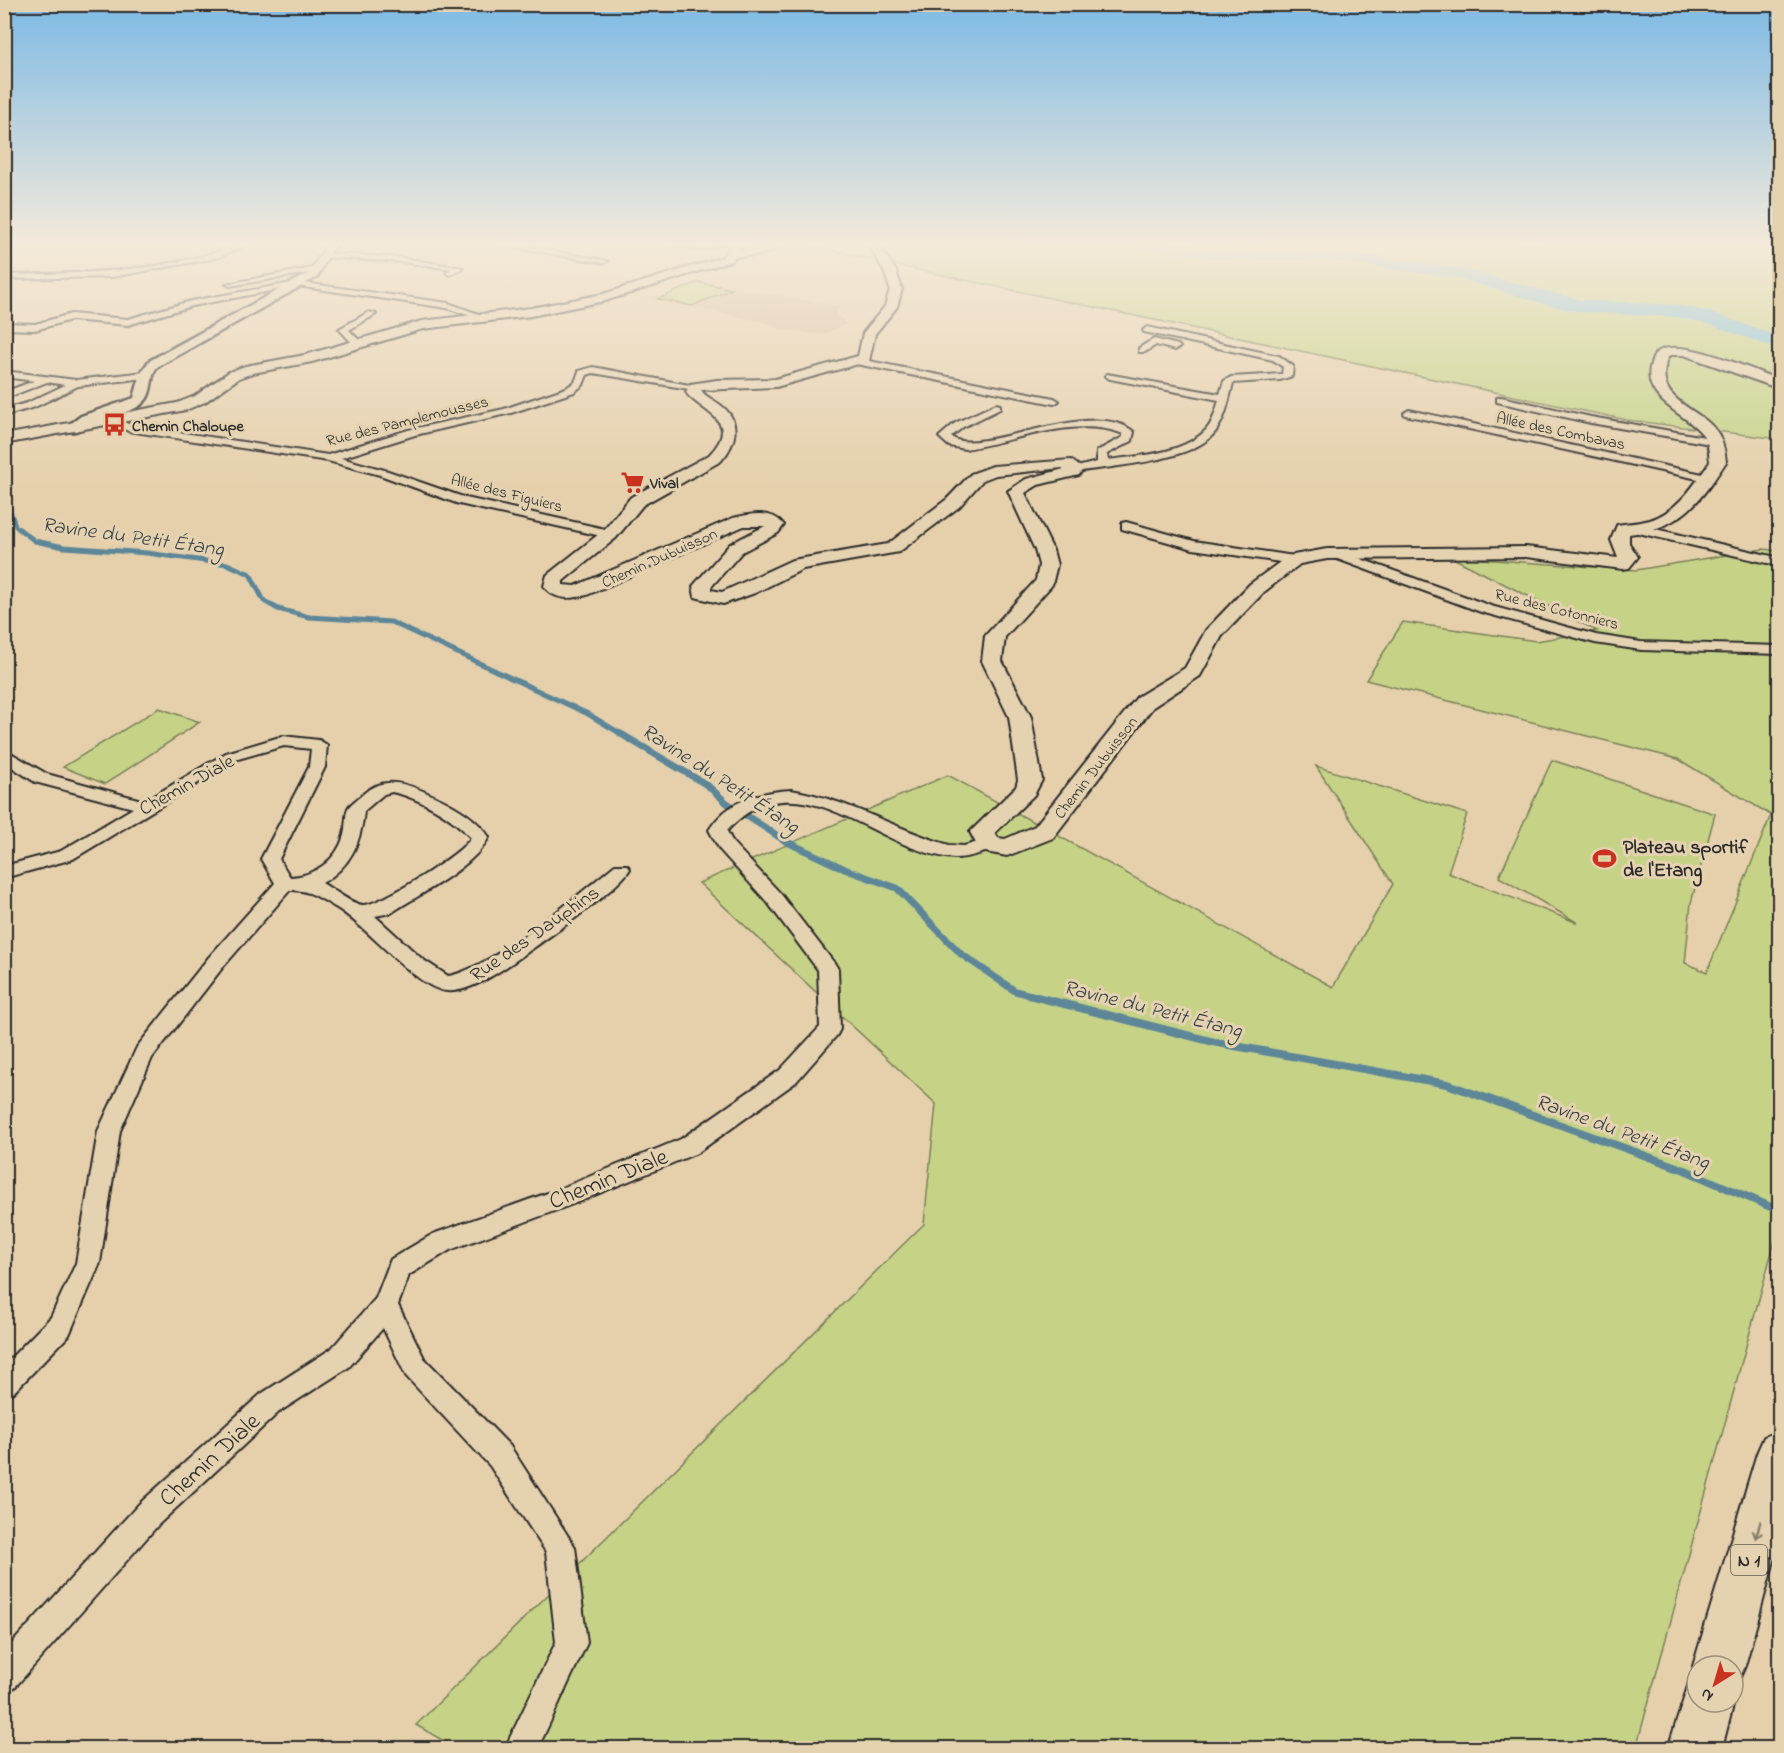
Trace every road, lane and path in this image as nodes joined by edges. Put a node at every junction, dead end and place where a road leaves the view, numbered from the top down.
1 (4, 326) edge
2 (38, 326) edge
3 (220, 326) edge
4 (348, 326) edge
5 (419, 326) edge
6 (874, 326) edge
7 (1147, 330) dead end
8 (358, 344) junction
9 (1220, 345) junction
10 (1142, 350) dead end
11 (1185, 350) dead end
12 (1206, 355) dead end
13 (859, 362) junction
14 (4, 374) edge
15 (145, 375) junction
16 (1110, 376) dead end
17 (46, 379) junction
18 (76, 383) junction
19 (1779, 385) edge
20 (695, 387) junction
21 (4, 396) edge
22 (1223, 398) junction
23 (1501, 400) dead end
24 (1054, 401) dead end
25 (996, 407) dead end
26 (7, 412) dead end
27 (1409, 413) dead end
28 (114, 421) junction
29 (74, 428) junction
30 (4, 440) edge
31 (1716, 442) junction
32 (329, 458) junction
33 (1103, 463) junction
34 (1075, 469) junction
35 (1707, 478) junction
36 (1126, 526) dead end
37 (1634, 528) junction
38 (610, 534) junction
39 (1336, 554) junction
40 (1294, 560) junction
41 (1779, 562) edge
42 (1779, 650) edge
43 (4, 754) edge
44 (145, 806) junction
45 (989, 844) junction
46 (621, 869) dead end
47 (4, 872) edge
48 (308, 883) junction
49 (285, 884) junction
50 (358, 912) junction
51 (385, 1306) junction
52 (4, 1384) edge
53 (1779, 1453) edge
54 (1722, 1654) edge
55 (4, 1676) edge
56 (1705, 1714) edge
57 (521, 1749) edge
58 (1695, 1749) edge

1 - 2 street
3 - 15 street
4 - 8 street
5 - 8 main road
6 - 13 main road
7 - 9 street
8 - 28 main road
9 - 12 street
9 - 22 street
10 - 11 street
13 - 20 main road
13 - 24 street
14 - 17 street
15 - 18 street
15 - 29 street
16 - 22 street
17 - 18 street
17 - 21 street
18 - 26 street
19 - 31 main road
20 - 32 street, Rue des Pamplemousses
20 - 38 main road, Chemin Dubuisson
22 - 33 street
23 - 31 street
25 - 33 street
27 - 35 street, Allée des Combavas
28 - 29 main road
28 - 32 street, Rue des Pamplemousses
29 - 30 main road
31 - 35 main road
32 - 38 street, Allée des Figuiers
33 - 34 street
34 - 38 main road, Chemin Dubuisson
34 - 45 main road
35 - 37 main road
36 - 40 street
37 - 39 main road, Chemin Dubuisson
37 - 41 street
39 - 40 main road, Chemin Dubuisson
39 - 42 street, Rue des Cotonniers
40 - 45 main road, Chemin Dubuisson
43 - 44 street
44 - 47 street, Chemin Diale
44 - 49 street, Chemin Diale
45 - 51 street, Chemin Diale
46 - 50 street, Rue des Dauphins
48 - 49 street
48 - 50 street, Rue des Dauphins
48 - 50 street
49 - 52 street
51 - 55 street, Chemin Diale
51 - 57 street
53 -> 54 highway, N 1
56 - 58 highway

